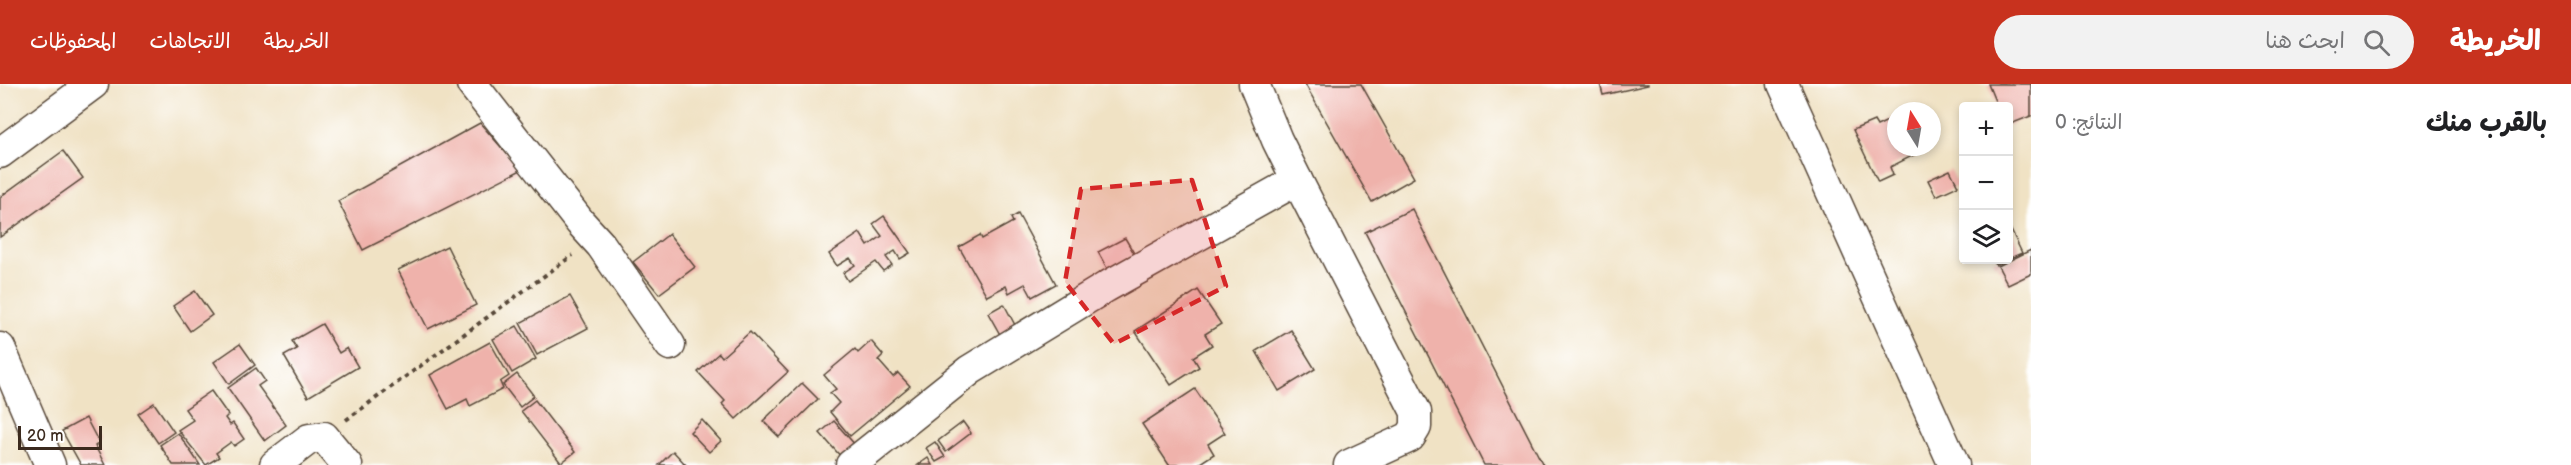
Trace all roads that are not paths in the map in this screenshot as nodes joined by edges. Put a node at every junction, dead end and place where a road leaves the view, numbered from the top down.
1 (93, 84) edge
2 (471, 84) edge
3 (1254, 84) edge
4 (1783, 84) edge
5 (0, 153) edge
6 (1297, 180) junction
7 (670, 345) dead end
8 (0, 348) edge
9 (50, 465) edge
10 (274, 465) edge
11 (347, 465) edge
12 (850, 465) edge
13 (1348, 465) edge
14 (1954, 465) edge

1 - 5 street
2 - 7 street
3 - 6 street
4 - 14 street
6 - 12 street
6 - 13 street
8 - 9 street
10 - 11 street

